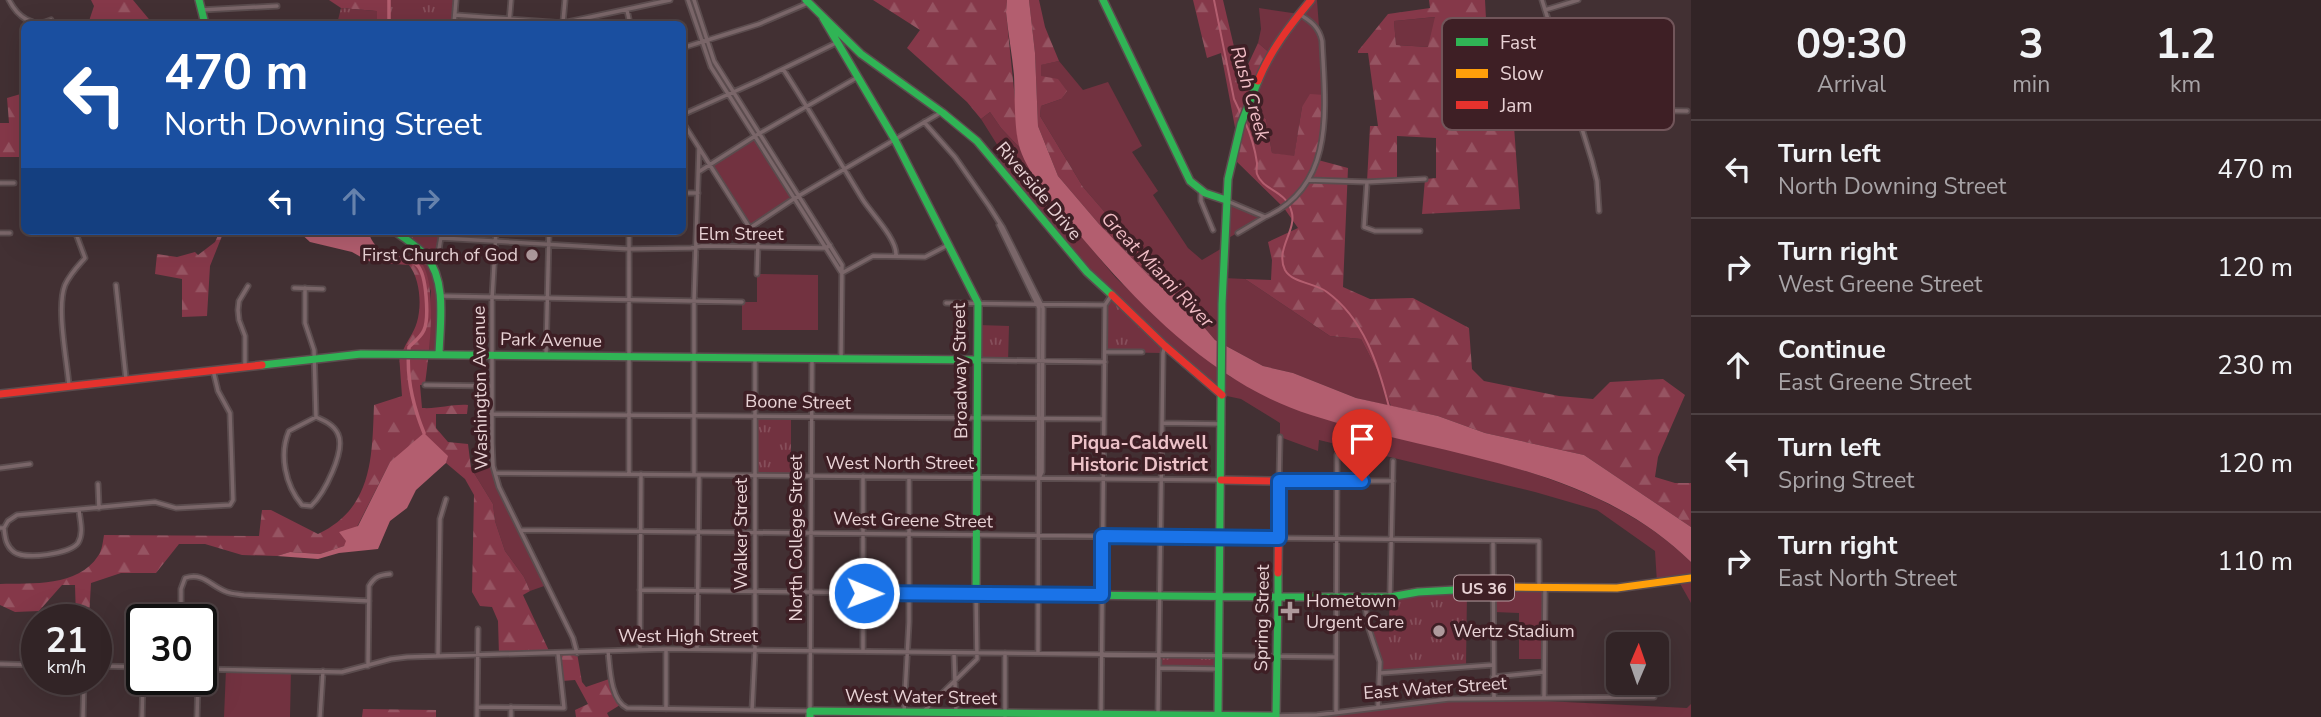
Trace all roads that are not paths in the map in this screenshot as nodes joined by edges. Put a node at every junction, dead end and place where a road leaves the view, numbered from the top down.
1 (9, 0) edge
2 (199, 0) edge
3 (456, 0) edge
4 (511, 0) edge
5 (565, 0) edge
6 (670, 0) edge
7 (691, 0) edge
8 (1103, 0) edge
9 (1311, 0) edge
10 (1542, 0) edge
11 (1578, 0) edge
12 (807, 1) edge
13 (277, 6) dead end
14 (201, 9) junction
15 (627, 9) junction
16 (1545, 10) junction
17 (1299, 14) junction
18 (455, 15) junction
19 (509, 18) junction
20 (1547, 18) edge
21 (31, 21) edge
22 (204, 21) edge
23 (454, 21) edge
24 (536, 21) edge
25 (563, 21) edge
26 (576, 21) edge
27 (629, 21) edge
28 (704, 41) junction
29 (840, 41) junction
30 (686, 47) edge
31 (783, 69) junction
32 (858, 77) junction
33 (732, 93) junction
34 (807, 106) junction
35 (943, 111) junction
36 (1674, 111) edge
37 (1687, 111) dead end
38 (686, 113) edge
39 (924, 122) junction
40 (686, 127) edge
41 (1581, 130) edge
42 (758, 135) junction
43 (895, 140) junction
44 (699, 148) junction
45 (709, 164) junction
46 (846, 169) junction
47 (699, 173) junction
48 (1425, 179) dead end
49 (1308, 180) junction
50 (1367, 182) junction
51 (0, 183) edge
52 (14, 183) dead end
53 (1201, 191) junction
54 (686, 192) edge
55 (698, 193) junction
56 (798, 197) junction
57 (1226, 201) junction
58 (1599, 211) dead end
59 (1265, 217) junction
60 (750, 228) junction
61 (1213, 230) dead end
62 (1420, 231) dead end
63 (0, 233) edge
64 (10, 233) dead end
65 (1238, 233) dead end
66 (76, 235) edge
67 (400, 235) edge
68 (441, 235) edge
69 (496, 235) edge
70 (549, 235) edge
71 (629, 235) edge
72 (441, 238) junction
73 (495, 243) junction
74 (548, 245) junction
75 (949, 245) junction
76 (758, 246) junction
77 (828, 246) junction
78 (697, 247) junction
79 (629, 249) junction
80 (897, 255) junction
81 (431, 261) junction
82 (757, 274) dead end
83 (842, 274) junction
84 (116, 285) dead end
85 (248, 286) dead end
86 (294, 288) dead end
87 (306, 288) junction
88 (323, 289) dead end
89 (439, 296) junction
90 (1111, 296) junction
91 (492, 299) junction
92 (546, 299) junction
93 (628, 299) junction
94 (694, 301) junction
95 (742, 302) dead end
96 (946, 303) dead end
97 (978, 303) junction
98 (1038, 303) junction
99 (1105, 305) junction
100 (1165, 346) junction
101 (1105, 352) junction
102 (1142, 352) dead end
103 (439, 354) junction
104 (491, 356) junction
105 (546, 356) junction
106 (629, 357) junction
107 (694, 358) junction
108 (755, 358) junction
109 (812, 359) junction
110 (841, 359) junction
111 (315, 360) junction
112 (977, 360) junction
113 (1041, 362) junction
114 (1105, 362) junction
115 (245, 367) junction
116 (213, 370) junction
117 (126, 379) junction
118 (425, 385) dead end
119 (69, 386) junction
120 (492, 386) junction
121 (0, 394) edge
122 (1222, 395) junction
123 (491, 414) junction
124 (629, 415) junction
125 (694, 415) junction
126 (755, 416) junction
127 (812, 416) junction
128 (316, 417) junction
129 (977, 418) junction
130 (1040, 419) junction
131 (1104, 419) junction
132 (1162, 423) junction
133 (1222, 424) junction
134 (1280, 437) dead end
135 (1337, 455) dead end
136 (1393, 461) dead end
137 (30, 464) dead end
138 (0, 468) edge
139 (495, 473) junction
140 (629, 474) junction
141 (641, 474) junction
142 (696, 475) junction
143 (755, 475) junction
144 (811, 476) junction
145 (863, 476) junction
146 (909, 477) junction
147 (977, 477) junction
148 (1039, 478) junction
149 (1103, 479) junction
150 (1160, 479) junction
151 (1221, 480) junction
152 (1279, 481) junction
153 (1336, 481) junction
154 (1392, 481) junction
155 (98, 484) dead end
156 (446, 499) dead end
157 (99, 508) junction
158 (79, 510) junction
159 (2, 528) edge
160 (521, 530) junction
161 (640, 531) junction
162 (698, 532) junction
163 (755, 533) junction
164 (811, 533) junction
165 (863, 534) junction
166 (909, 534) junction
167 (977, 535) junction
168 (1038, 536) junction
169 (1102, 536) junction
170 (1160, 537) junction
171 (1220, 538) junction
172 (1279, 538) junction
173 (1335, 539) junction
174 (1391, 539) junction
175 (1493, 541) junction
176 (390, 574) dead end
177 (1689, 578) edge
178 (1542, 586) junction
179 (1494, 588) junction
180 (640, 590) junction
181 (698, 591) junction
182 (755, 592) junction
183 (811, 592) junction
184 (864, 593) junction
185 (909, 593) junction
186 (976, 594) junction
187 (1038, 594) junction
188 (1102, 595) junction
189 (1160, 596) junction
190 (1220, 596) junction
191 (1278, 597) junction
192 (1336, 597) junction
193 (1390, 597) junction
194 (1364, 598) junction
195 (369, 601) junction
196 (181, 604) edge
197 (478, 629) dead end
198 (640, 649) junction
199 (666, 649) junction
200 (697, 649) junction
201 (608, 650) junction
202 (755, 650) junction
203 (811, 651) junction
204 (863, 651) junction
205 (906, 652) junction
206 (558, 653) junction
207 (577, 653) junction
208 (954, 653) junction
209 (976, 653) junction
210 (1005, 653) junction
211 (1038, 653) junction
212 (1101, 654) junction
213 (1159, 654) junction
214 (479, 655) junction
215 (1219, 655) junction
216 (438, 656) junction
217 (1277, 656) junction
218 (1335, 657) junction
219 (0, 664) edge
220 (21, 665) edge
221 (1492, 665) junction
222 (368, 666) junction
223 (1159, 668) junction
224 (217, 669) edge
225 (1219, 669) junction
226 (323, 671) junction
227 (1543, 672) junction
228 (1381, 673) junction
229 (1493, 677) junction
230 (954, 681) junction
231 (84, 695) edge
232 (143, 695) edge
233 (198, 695) edge
234 (1494, 697) junction
235 (1654, 697) dead end
236 (1544, 698) junction
237 (1378, 706) junction
238 (477, 707) junction
239 (512, 707) junction
240 (666, 709) junction
241 (752, 709) junction
242 (925, 712) junction
243 (956, 712) junction
244 (904, 713) junction
245 (1336, 713) junction
246 (810, 714) edge
247 (1005, 715) edge
248 (1100, 716) edge
249 (1158, 716) edge
250 (1218, 716) edge
251 (1276, 716) edge
252 (83, 717) edge
253 (142, 717) edge
254 (197, 717) edge
255 (320, 717) edge
256 (477, 717) edge
257 (511, 717) edge

1 - 21 street
2 - 14 street
3 - 18 street
4 - 19 street
5 - 25 street
6 - 15 street
7 - 28 street
8 - 53 street
9 - 17 street
10 - 16 street
11 - 16 street
12 - 28 street
12 - 29 street, Riverside Drive
13 - 14 street
14 - 22 street
15 - 26 street
15 - 27 street
16 - 20 street
17 - 49 street
17 - 57 street
18 - 19 street
18 - 23 street
19 - 24 street
28 - 30 street
28 - 33 street
29 - 31 street
29 - 32 street, Broadway Street
29 - 35 street, Riverside Drive
31 - 33 street
31 - 34 street
32 - 34 street
32 - 43 street, Broadway Street
33 - 38 street
33 - 42 street
34 - 42 street
34 - 46 street
35 - 39 street
35 - 90 street, Riverside Drive
36 - 37 street
39 - 43 street
39 - 98 street
40 - 44 street
41 - 58 street
42 - 45 street
42 - 56 street
43 - 46 street
43 - 75 street, Broadway Street
44 - 45 street
44 - 47 street
45 - 47 street
45 - 60 street
46 - 56 street
46 - 80 street
47 - 55 street
48 - 50 street
49 - 50 street
49 - 59 street
50 - 62 street
51 - 52 street
53 - 57 street
53 - 61 street
54 - 55 street
55 - 78 street
56 - 60 street
56 - 77 street
57 - 59 street
57 - 122 street
59 - 65 street
60 - 76 street
63 - 64 street
66 - 119 street
67 - 81 street
68 - 72 street
69 - 73 street, Washington Avenue
70 - 74 street
71 - 79 street
72 - 73 street, Elm Street
72 - 81 street
73 - 74 street, Elm Street
73 - 91 street, Washington Avenue
74 - 79 street, Elm Street
74 - 92 street
75 - 80 street
75 - 97 street, Broadway Street
76 - 77 street, Elm Street
76 - 78 street, Elm Street
76 - 82 street
77 - 83 street
78 - 79 street, Elm Street
78 - 94 street
79 - 93 street
80 - 83 street
81 - 89 street
83 - 110 street
84 - 117 street
85 - 115 street
86 - 87 street
87 - 88 street
87 - 111 street
89 - 91 street
89 - 103 street
90 - 99 street
90 - 100 street, Riverside Drive
91 - 92 street
91 - 104 street, Washington Avenue
92 - 93 street
92 - 105 street
93 - 94 street
93 - 106 street
94 - 95 street
94 - 107 street
96 - 97 street
97 - 98 street
97 - 112 street, Broadway Street
98 - 99 street
98 - 113 street
99 - 101 street
100 - 122 street, Riverside Drive
100 - 132 street
101 - 102 street
101 - 114 street
103 - 104 street, Park Avenue
103 - 111 street, Park Avenue
104 - 105 street, Park Avenue
104 - 120 street, Washington Avenue
105 - 106 street, Park Avenue
106 - 107 street, Park Avenue
106 - 124 street
107 - 108 street, Park Avenue
107 - 125 street
108 - 109 street, Park Avenue
108 - 126 street, Walker Street
109 - 110 street, Park Avenue
109 - 127 street, North College Street
110 - 112 street, Park Avenue
111 - 115 street, Park Avenue
111 - 128 street
112 - 113 street, Park Avenue
112 - 129 street, Broadway Street
113 - 114 street, Park Avenue
113 - 130 street
114 - 131 street
115 - 116 street, Park Avenue
116 - 117 street, Park Avenue
116 - 157 street
117 - 119 street, Park Avenue
118 - 120 street
119 - 121 street, Park Avenue
120 - 123 street, Washington Avenue
122 - 133 street
123 - 124 street, Boone Street
123 - 139 street, Washington Avenue
124 - 125 street, Boone Street
124 - 140 street
125 - 126 street, Boone Street
125 - 142 street
126 - 127 street, Boone Street
126 - 143 street, Walker Street
127 - 129 street, Boone Street
127 - 144 street, North College Street
128 - 128 street
129 - 130 street, Boone Street
129 - 147 street, Broadway Street
130 - 131 street, Boone Street
130 - 148 street
131 - 149 street
132 - 133 street
132 - 150 street
133 - 151 street
134 - 152 street, Spring Street
135 - 153 street
136 - 154 street
137 - 138 street
139 - 140 street, West North Street
139 - 160 street, Washington Avenue
140 - 141 street, West North Street
141 - 142 street, West North Street
141 - 161 street
142 - 143 street, West North Street
142 - 162 street
143 - 144 street, West North Street
143 - 163 street, Walker Street
144 - 145 street, West North Street
144 - 164 street, North College Street
145 - 146 street, West North Street
145 - 165 street
146 - 147 street, West North Street
146 - 166 street
147 - 148 street, West North Street
147 - 167 street, Broadway Street
148 - 149 street, West North Street
148 - 168 street
149 - 150 street, West North Street
149 - 169 street
150 - 151 street, West North Street
150 - 170 street
151 - 152 street
151 - 171 street
152 - 153 street
152 - 172 street, Spring Street
153 - 154 street
153 - 173 street
154 - 174 street
155 - 157 street
156 - 216 street
157 - 158 street
158 - 159 street
158 - 159 street
160 - 161 street, West Greene Street
160 - 207 street, Washington Avenue
161 - 162 street, West Greene Street
161 - 180 street
162 - 163 street, West Greene Street
162 - 181 street
163 - 164 street, West Greene Street
163 - 182 street, Walker Street
164 - 165 street, West Greene Street
164 - 183 street, North College Street
165 - 166 street, West Greene Street
165 - 184 street
166 - 167 street, West Greene Street
166 - 185 street
167 - 168 street, West Greene Street
167 - 186 street, Broadway Street
168 - 169 street, West Greene Street
168 - 187 street
169 - 170 street, West Greene Street
169 - 188 street
170 - 171 street, West Greene Street
170 - 189 street
171 - 172 street, West Greene Street
171 - 190 street
172 - 173 street, West Greene Street
172 - 191 street, Spring Street
173 - 174 street, West Greene Street
173 - 192 street
174 - 175 street, West Greene Street
174 - 193 street
175 - 178 street, West Greene Street
175 - 179 street
176 - 195 street
177 - 178 street, US 36
178 - 179 street, US 36
178 - 227 street
179 - 193 street, US 36
179 - 221 street
180 - 181 street
180 - 198 street
181 - 182 street
181 - 200 street
182 - 183 street
182 - 202 street, Walker Street
183 - 184 street
183 - 203 street, North College Street
184 - 185 street
184 - 204 street
185 - 186 street
185 - 205 street
186 - 187 street
186 - 209 street, Broadway Street
187 - 188 street
187 - 211 street
188 - 189 street
188 - 212 street
189 - 190 street
189 - 213 street
190 - 191 street
190 - 215 street
191 - 192 street, US 36
191 - 217 street, Spring Street
192 - 194 street, US 36
192 - 218 street
193 - 194 street, US 36
194 - 228 street
195 - 196 street
195 - 222 street
197 - 214 street
198 - 199 street, West High Street
198 - 201 street, West High Street
199 - 200 street, West High Street
199 - 240 street
200 - 202 street, West High Street
201 - 207 street, West High Street
201 - 240 street, West Water Street
202 - 203 street, West High Street
202 - 241 street, Walker Street
203 - 204 street, West High Street
203 - 246 street, North College Street
204 - 205 street, West High Street
205 - 208 street, West High Street
205 - 244 street
206 - 207 street, West High Street
206 - 214 street, West High Street
206 - 239 street
208 - 209 street, West High Street
208 - 230 street
209 - 210 street, West High Street
209 - 230 street
210 - 211 street, West High Street
210 - 247 street
211 - 212 street, West High Street
212 - 213 street, West High Street
212 - 248 street
213 - 215 street, West High Street
213 - 223 street
214 - 216 street, West High Street
214 - 238 street
215 - 217 street, West High Street
215 - 225 street
216 - 222 street, West High Street
217 - 218 street, West High Street
217 - 251 street, Spring Street
218 - 245 street
219 - 220 street
221 - 228 street
221 - 229 street
222 - 226 street, West High Street
223 - 225 street
223 - 249 street
224 - 226 street, West High Street
225 - 250 street
226 - 255 street
227 - 229 street
227 - 236 street
228 - 237 street
229 - 234 street
230 - 242 street
230 - 243 street
231 - 252 street
232 - 253 street
233 - 254 street
234 - 236 street, East Water Street
234 - 237 street, East Water Street
235 - 236 street, East Water Street
237 - 245 street, East Water Street
238 - 239 street
238 - 256 street
239 - 257 street
240 - 241 street, West Water Street
241 - 246 street, West Water Street
242 - 243 street, West Water Street
242 - 244 street, West Water Street
243 - 247 street, West Water Street
244 - 246 street, West Water Street
245 - 251 street, East Water Street
247 - 248 street, West Water Street
248 - 249 street, West Water Street
249 - 250 street, West Water Street
250 - 251 street, East Water Street

